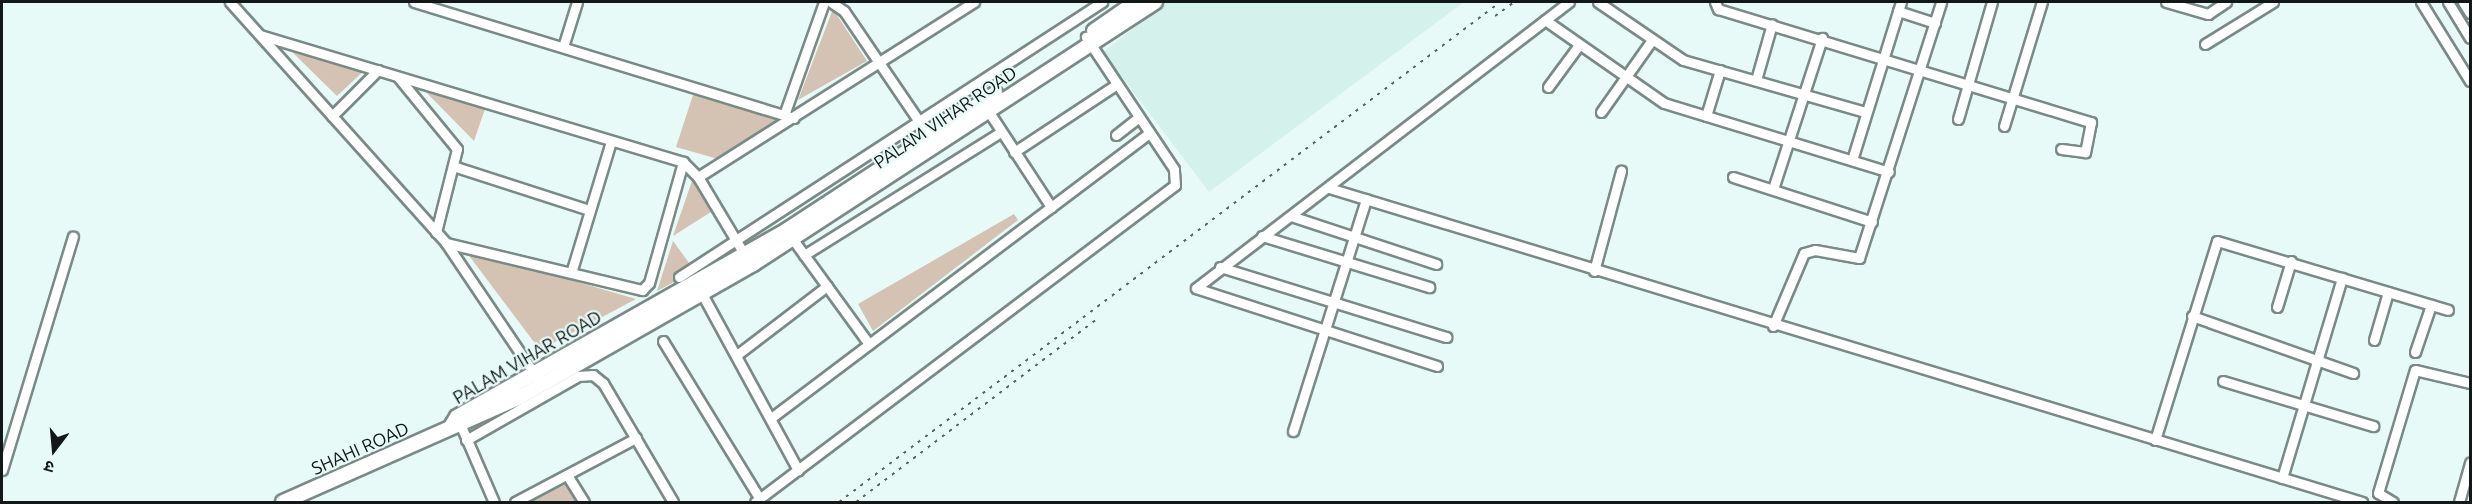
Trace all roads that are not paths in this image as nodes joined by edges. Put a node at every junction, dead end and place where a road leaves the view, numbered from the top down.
1 (230, 2) edge
2 (414, 2) edge
3 (577, 2) edge
4 (824, 2) edge
5 (974, 2) edge
6 (1102, 2) edge
7 (1136, 2) edge
8 (1155, 2) edge
9 (1569, 2) edge
10 (1598, 2) edge
11 (1715, 2) edge
12 (1941, 2) edge
13 (1992, 2) edge
14 (2040, 2) edge
15 (2166, 2) edge
16 (2204, 2) edge
17 (2226, 2) edge
18 (2273, 2) edge
19 (2421, 2) edge
20 (2448, 2) edge
21 (2463, 2) edge
22 (837, 3) edge
23 (1900, 6) edge
24 (2200, 12) junction
25 (2470, 14) edge
26 (1545, 20) junction
27 (1935, 23) junction
28 (1772, 24) junction
29 (260, 35) junction
30 (1822, 38) junction
31 (2470, 38) edge
32 (1088, 40) junction
33 (1652, 40) junction
34 (2205, 44) dead end
35 (1579, 45) junction
36 (563, 47) junction
37 (1884, 57) junction
38 (881, 63) junction
39 (1922, 69) junction
40 (378, 70) junction
41 (1720, 70) junction
42 (396, 76) junction
43 (1624, 78) junction
44 (1756, 80) junction
45 (2470, 81) edge
46 (1968, 82) junction
47 (1117, 84) junction
48 (1548, 87) dead end
49 (1806, 94) junction
50 (2012, 96) junction
51 (985, 106) junction
52 (1601, 112) dead end
53 (1866, 112) junction
54 (332, 116) junction
55 (1706, 116) junction
56 (789, 117) junction
57 (1139, 117) junction
58 (1958, 119) dead end
59 (919, 122) junction
60 (2004, 126) dead end
61 (1001, 132) junction
62 (1149, 133) junction
63 (1116, 135) dead end
64 (929, 136) junction
65 (1791, 140) junction
66 (611, 141) junction
67 (2061, 149) dead end
68 (1014, 152) junction
69 (1852, 160) junction
70 (683, 162) junction
71 (456, 167) junction
72 (1621, 171) dead end
73 (1888, 172) junction
74 (698, 177) junction
75 (1733, 177) dead end
76 (1329, 188) junction
77 (1773, 189) junction
78 (1366, 199) junction
79 (1051, 207) junction
80 (590, 210) junction
81 (1291, 216) junction
82 (1872, 222) junction
83 (436, 232) junction
84 (790, 235) junction
85 (1262, 236) junction
86 (73, 237) dead end
87 (1354, 238) junction
88 (737, 241) junction
89 (446, 243) junction
90 (804, 255) junction
91 (747, 260) junction
92 (2291, 261) junction
93 (1346, 263) junction
94 (1436, 264) dead end
95 (1220, 267) junction
96 (1594, 271) junction
97 (571, 273) junction
98 (679, 277) dead end
99 (2343, 278) junction
100 (826, 286) junction
101 (1428, 287) dead end
102 (701, 292) junction
103 (2388, 292) junction
104 (1333, 303) junction
105 (2431, 305) junction
106 (2277, 307) dead end
107 (2448, 310) dead end
108 (2192, 316) junction
109 (1773, 326) junction
110 (1323, 332) junction
111 (1446, 338) dead end
112 (2374, 340) dead end
113 (663, 341) dead end
114 (869, 344) junction
115 (2415, 352) dead end
116 (738, 354) junction
117 (2319, 359) junction
118 (1437, 366) dead end
119 (2353, 373) dead end
120 (537, 379) junction
121 (2223, 381) dead end
122 (2470, 383) edge
123 (2306, 406) junction
124 (771, 418) junction
125 (457, 422) junction
126 (2373, 426) dead end
127 (1293, 431) dead end
128 (636, 438) junction
129 (466, 440) junction
130 (2155, 440) junction
131 (2470, 463) edge
132 (2, 470) edge
133 (798, 470) junction
134 (567, 475) junction
135 (2282, 478) junction
136 (668, 500) edge
137 (757, 501) edge
138 (283, 502) edge
139 (494, 502) edge
140 (514, 502) edge
141 (584, 502) edge
142 (2362, 502) edge
143 (2393, 502) edge
144 (2459, 502) edge

1 - 29 street
2 - 36 street
3 - 36 street
4 - 56 street
5 - 38 street
6 - 59 street
7 - 32 street, PALAM VIHAR ROAD
8 - 32 street, PALAM VIHAR ROAD
9 - 26 street
10 - 33 street
11 - 28 street
12 - 27 street
13 - 46 street
14 - 50 street
15 - 24 street
16 - 24 street
17 - 24 street
18 - 34 street
19 - 45 street
20 - 31 street
21 - 25 street
22 - 38 street
23 - 27 street
23 - 37 street
26 - 35 street
26 - 76 street
27 - 39 street
28 - 30 street
28 - 44 street
29 - 40 street
29 - 54 street
30 - 37 street
30 - 49 street
32 - 47 street
32 - 51 street, PALAM VIHAR ROAD
33 - 41 street
33 - 43 street
35 - 43 street
35 - 48 street
36 - 56 street
37 - 39 street
37 - 53 street
38 - 56 street
38 - 59 street
39 - 46 street
39 - 73 street
40 - 42 street
40 - 54 street
41 - 44 street
41 - 55 street
42 - 66 street
42 - 71 street
43 - 52 street
43 - 55 street
44 - 49 street
46 - 50 street
46 - 58 street
47 - 57 street
47 - 68 street
49 - 53 street
49 - 65 street
50 - 60 street
50 - 67 street
51 - 61 street
51 - 64 street, PALAM VIHAR ROAD
51 - 84 street, PALAM VIHAR ROAD
53 - 69 street
54 - 83 street
55 - 65 street
56 - 74 street
57 - 62 street
57 - 63 street
59 - 64 street
59 - 88 street
61 - 68 street
61 - 90 street
62 - 79 street
62 - 133 street
64 - 84 street, PALAM VIHAR ROAD
65 - 69 street
65 - 77 street
66 - 70 street
66 - 80 street
68 - 79 street
69 - 73 street
70 - 74 street
70 - 97 street
71 - 80 street
71 - 83 street
72 - 96 street
73 - 82 street
74 - 88 street
75 - 77 street
76 - 78 street
76 - 81 street
77 - 82 street
78 - 87 street
78 - 96 street
79 - 114 street
80 - 97 street
81 - 85 street
81 - 87 street
82 - 109 street
83 - 89 street
84 - 90 street
84 - 91 street, PALAM VIHAR ROAD
85 - 93 street
85 - 95 street
86 - 132 street
87 - 93 street
87 - 94 street
88 - 91 street
88 - 98 street
89 - 97 street
89 - 120 street
90 - 100 street
91 - 102 street, PALAM VIHAR ROAD
91 - 120 street, PALAM VIHAR ROAD
92 - 99 street
92 - 106 street
92 - 108 street
93 - 101 street
93 - 104 street
95 - 104 street
95 - 110 street
96 - 109 street
99 - 103 street
99 - 117 street
100 - 114 street
100 - 116 street
102 - 116 street
102 - 120 street, PALAM VIHAR ROAD
103 - 105 street
103 - 112 street
104 - 110 street
104 - 111 street
105 - 107 street
105 - 115 street
108 - 117 street
108 - 130 street
109 - 130 street
110 - 118 street
110 - 127 street
113 - 137 street
114 - 124 street
116 - 124 street
117 - 119 street
117 - 123 street
120 - 125 street, PALAM VIHAR ROAD
121 - 123 street
122 - 143 street
123 - 126 street
123 - 135 street
124 - 133 street
125 - 129 street
125 - 138 street, SHAHI ROAD
128 - 129 street
128 - 134 street
128 - 136 street
129 - 139 street
130 - 135 street
131 - 144 street
133 - 137 street
134 - 140 street
134 - 141 street
135 - 142 street

